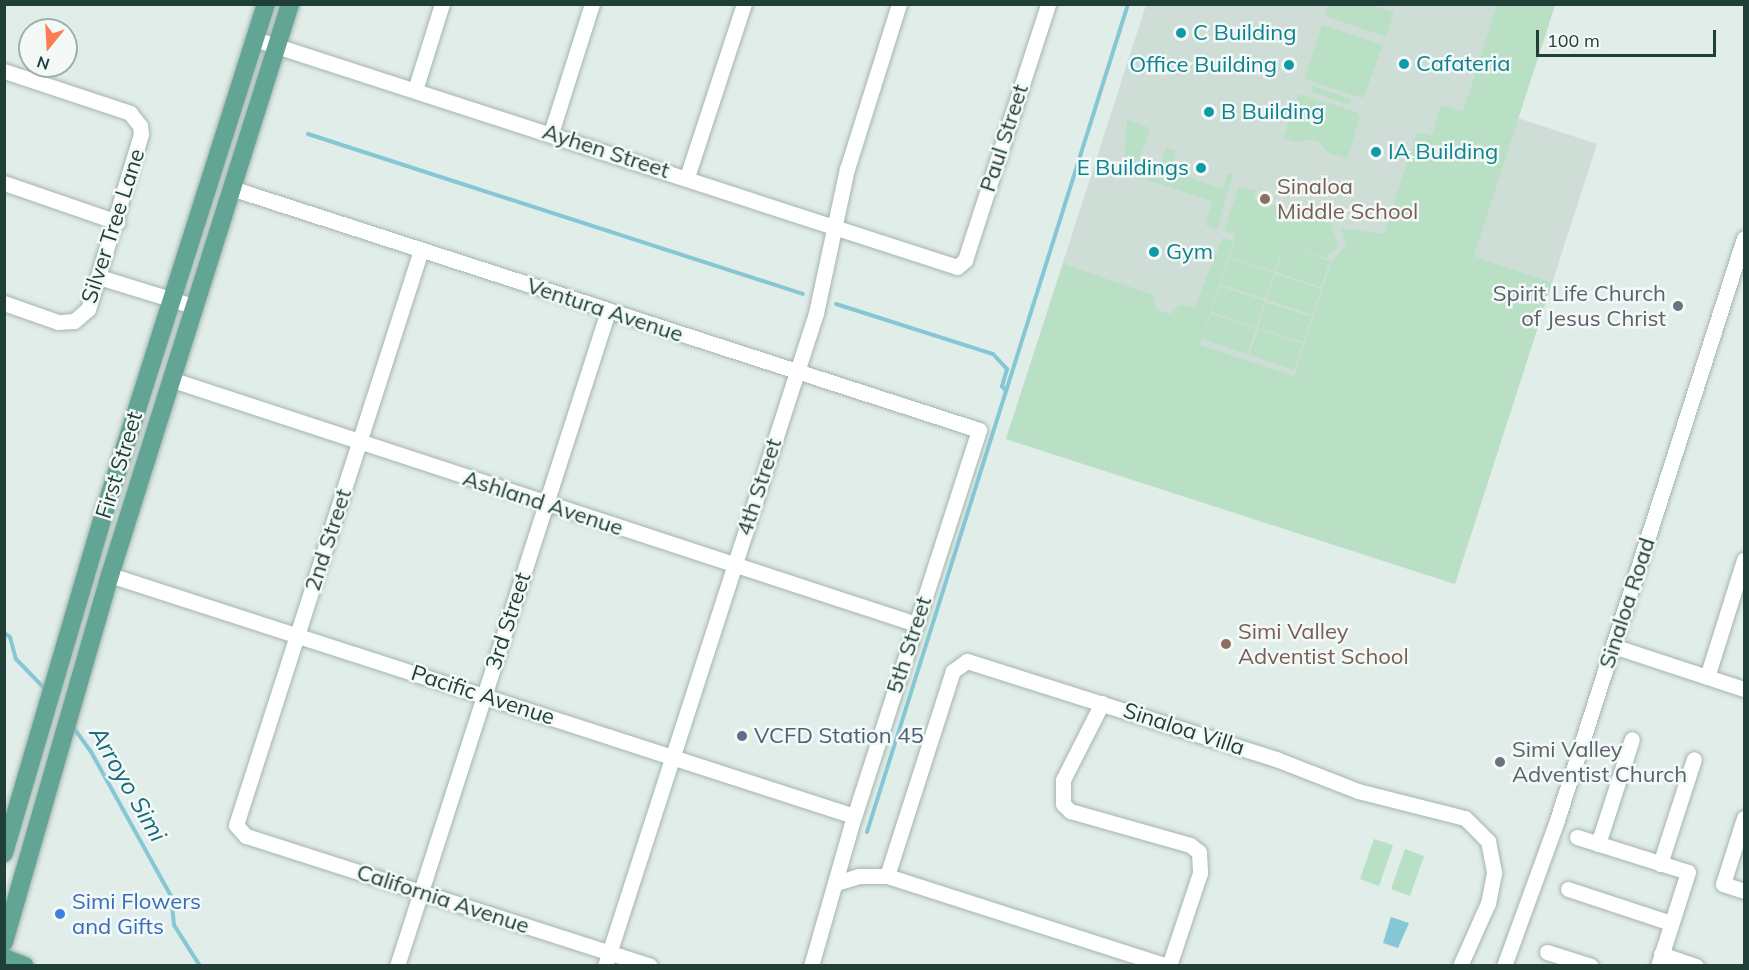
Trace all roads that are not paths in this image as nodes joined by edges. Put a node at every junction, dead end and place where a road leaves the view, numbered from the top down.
1 (266, 4) edge
2 (290, 4) edge
3 (442, 4) edge
4 (592, 4) edge
5 (744, 4) edge
6 (899, 4) edge
7 (1048, 4) edge
8 (255, 39) junction
9 (276, 46) junction
10 (4, 71) edge
11 (415, 90) junction
12 (551, 134) junction
13 (687, 177) junction
14 (4, 183) edge
15 (231, 188) junction
16 (117, 222) junction
17 (836, 227) junction
18 (1744, 238) edge
19 (421, 250) junction
20 (957, 267) joint
21 (99, 277) junction
22 (172, 300) junction
23 (4, 303) edge
24 (193, 306) junction
25 (608, 311) junction
26 (797, 372) junction
27 (170, 379) junction
28 (979, 429) joint
29 (360, 442) junction
30 (547, 504) junction
31 (1744, 560) edge
32 (734, 566) junction
33 (110, 575) junction
34 (916, 624) junction
35 (298, 636) junction
36 (1613, 646) junction
37 (1707, 677) junction
38 (1744, 689) edge
39 (484, 695) junction
40 (1102, 703) junction
41 (1632, 738) dead end
42 (674, 756) junction
43 (1694, 759) dead end
44 (854, 816) junction
45 (1744, 818) edge
46 (237, 830) joint
47 (1577, 837) dead end
48 (1598, 844) junction
49 (4, 853) edge
50 (1660, 864) junction
51 (887, 876) junction
52 (836, 883) junction
53 (1568, 889) dead end
54 (421, 891) junction
55 (1744, 891) edge
56 (1671, 923) junction
57 (4, 942) edge
58 (1547, 952) dead end
59 (4, 958) edge
60 (607, 959) edge
61 (1659, 960) edge
62 (25, 966) edge
63 (397, 966) edge
64 (650, 966) edge
65 (811, 966) edge
66 (1168, 966) edge
67 (1460, 966) edge
68 (1504, 966) edge
69 (1591, 966) edge
70 (1696, 966) edge

1 - 8 main road, First Street
2 - 9 main road, First Street
3 - 11 street
4 - 12 street
5 - 13 street
6 - 17 street, 4th Street
7 - 20 street, Paul Street
8 - 9 street, Ayhen Street
8 - 22 main road, First Street
9 - 11 street, Ayhen Street
9 - 15 main road, First Street
10 - 16 street, Silver Tree Lane
11 - 12 street, Ayhen Street
12 - 13 street, Ayhen Street
13 - 17 street, Ayhen Street
14 - 16 street
15 - 19 street, Ventura Avenue
15 - 24 main road, First Street
16 - 21 street, Silver Tree Lane
17 - 20 street, Ayhen Street
17 - 26 street, 4th Street
18 - 36 street, Sinaloa Road
19 - 25 street, Ventura Avenue
19 - 29 street, 2nd Street
21 - 22 street
21 - 23 street, Silver Tree Lane
22 - 24 street
22 - 49 main road, First Street
24 - 27 main road, First Street
25 - 26 street, Ventura Avenue
25 - 30 street, 3rd Street
26 - 28 street, Ventura Avenue
26 - 32 street, 4th Street
27 - 29 street, Ashland Avenue
27 - 33 main road, First Street
28 - 34 street, 5th Street
29 - 30 street, Ashland Avenue
29 - 35 street, 2nd Street
30 - 32 street, Ashland Avenue
30 - 39 street, 3rd Street
31 - 37 street
32 - 34 street, Ashland Avenue
32 - 42 street, 4th Street
33 - 35 street, Pacific Avenue
33 - 57 main road, First Street
34 - 44 street, 5th Street
35 - 39 street, Pacific Avenue
35 - 46 street, 2nd Street
36 - 37 street
36 - 68 street, Sinaloa Road
37 - 38 street
39 - 42 street, Pacific Avenue
39 - 54 street, 3rd Street
40 - 51 street, Sinaloa Villa
40 - 66 street
40 - 67 street, Sinaloa Villa
41 - 48 street
42 - 44 street, Pacific Avenue
42 - 60 street, 4th Street
43 - 50 street
44 - 52 street, 5th Street
45 - 55 street
46 - 54 street, California Avenue
47 - 48 street
48 - 50 street
50 - 56 street
51 - 52 street
51 - 66 street
52 - 65 street, 5th Street
53 - 56 street
54 - 60 street, California Avenue
54 - 63 street, 3rd Street
56 - 61 street
58 - 69 street
59 - 62 main road
60 - 64 street, California Avenue
61 - 70 street

